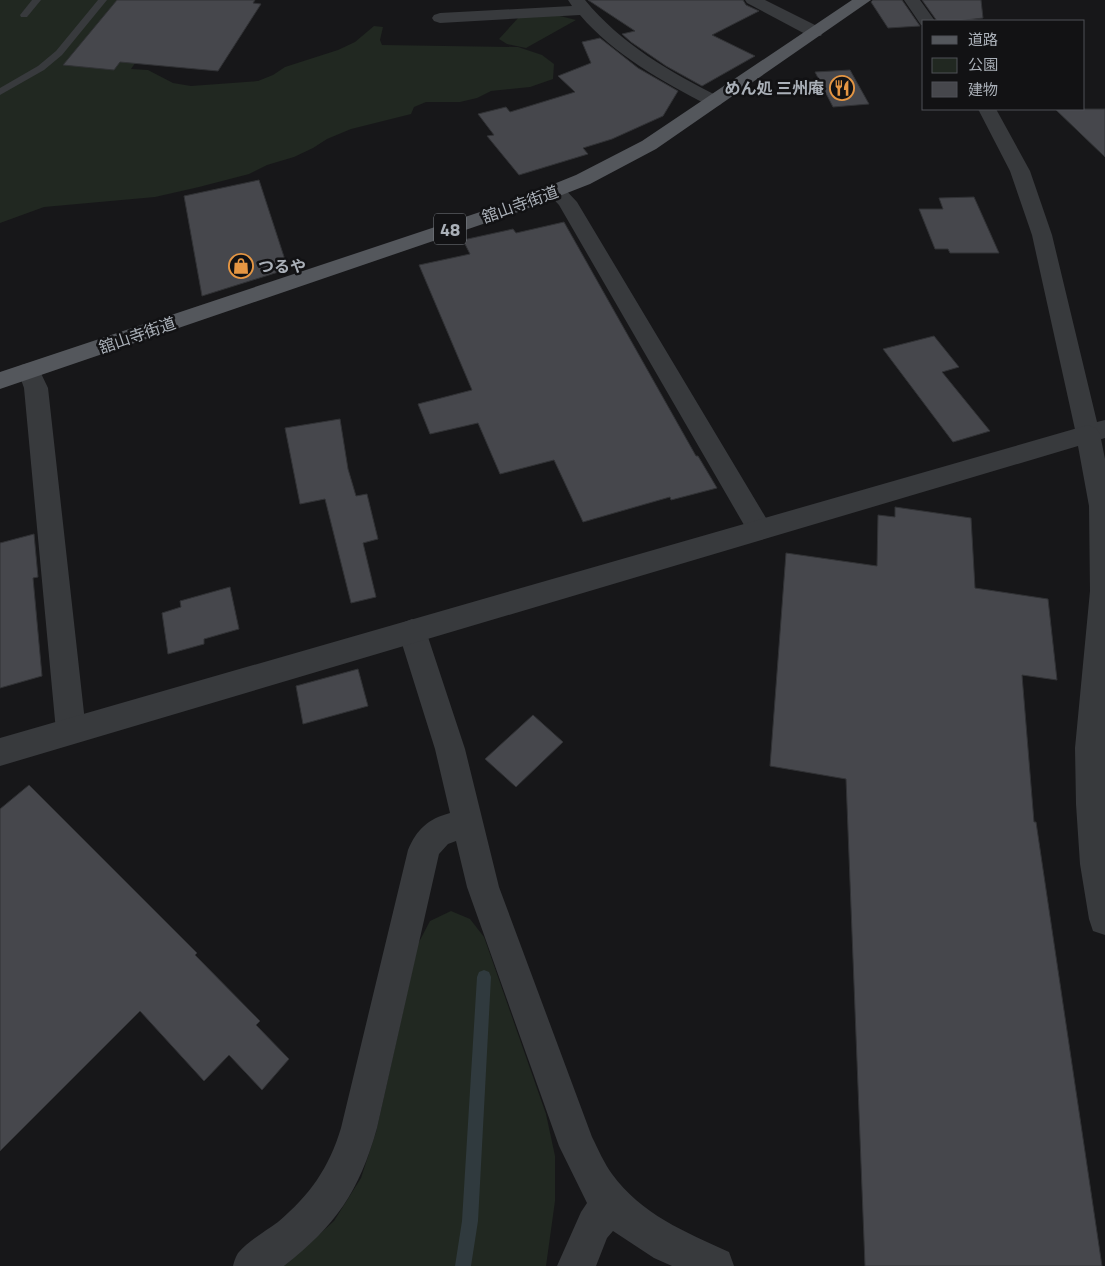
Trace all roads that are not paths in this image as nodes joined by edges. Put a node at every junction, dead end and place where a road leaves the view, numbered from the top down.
1 (37, 0) edge
2 (103, 0) edge
3 (753, 0) edge
4 (862, 0) edge
5 (912, 0) edge
6 (580, 5) edge
7 (24, 15) dead end
8 (440, 18) dead end
9 (926, 20) edge
10 (815, 32) junction
11 (0, 92) edge
12 (714, 101) junction
13 (989, 110) edge
14 (556, 191) junction
15 (30, 371) junction
16 (0, 381) edge
17 (1097, 431) edge
18 (760, 530) junction
19 (1104, 564) edge
20 (412, 631) junction
21 (71, 731) junction
22 (0, 752) edge
23 (468, 823) junction
24 (1105, 918) edge
25 (612, 1203) junction
26 (252, 1266) edge
27 (576, 1266) edge
28 (715, 1266) edge

1 - 7 lane
2 - 11 lane
3 - 10 street
4 - 10 main road, 舘山寺街道 / 48
5 - 9 street
6 - 8 street
6 - 12 street
10 - 12 main road, 舘山寺街道 / 48
12 - 14 main road, 舘山寺街道 / 48
13 - 17 street
14 - 15 main road, 舘山寺街道 / 48
14 - 18 street
15 - 16 main road, 舘山寺街道 / 48
15 - 21 street
17 - 18 street
17 - 19 street
18 - 20 street
19 - 24 street
20 - 21 street
20 - 23 street
21 - 22 street
23 - 25 street
23 - 26 street
25 - 27 street
25 - 28 street

